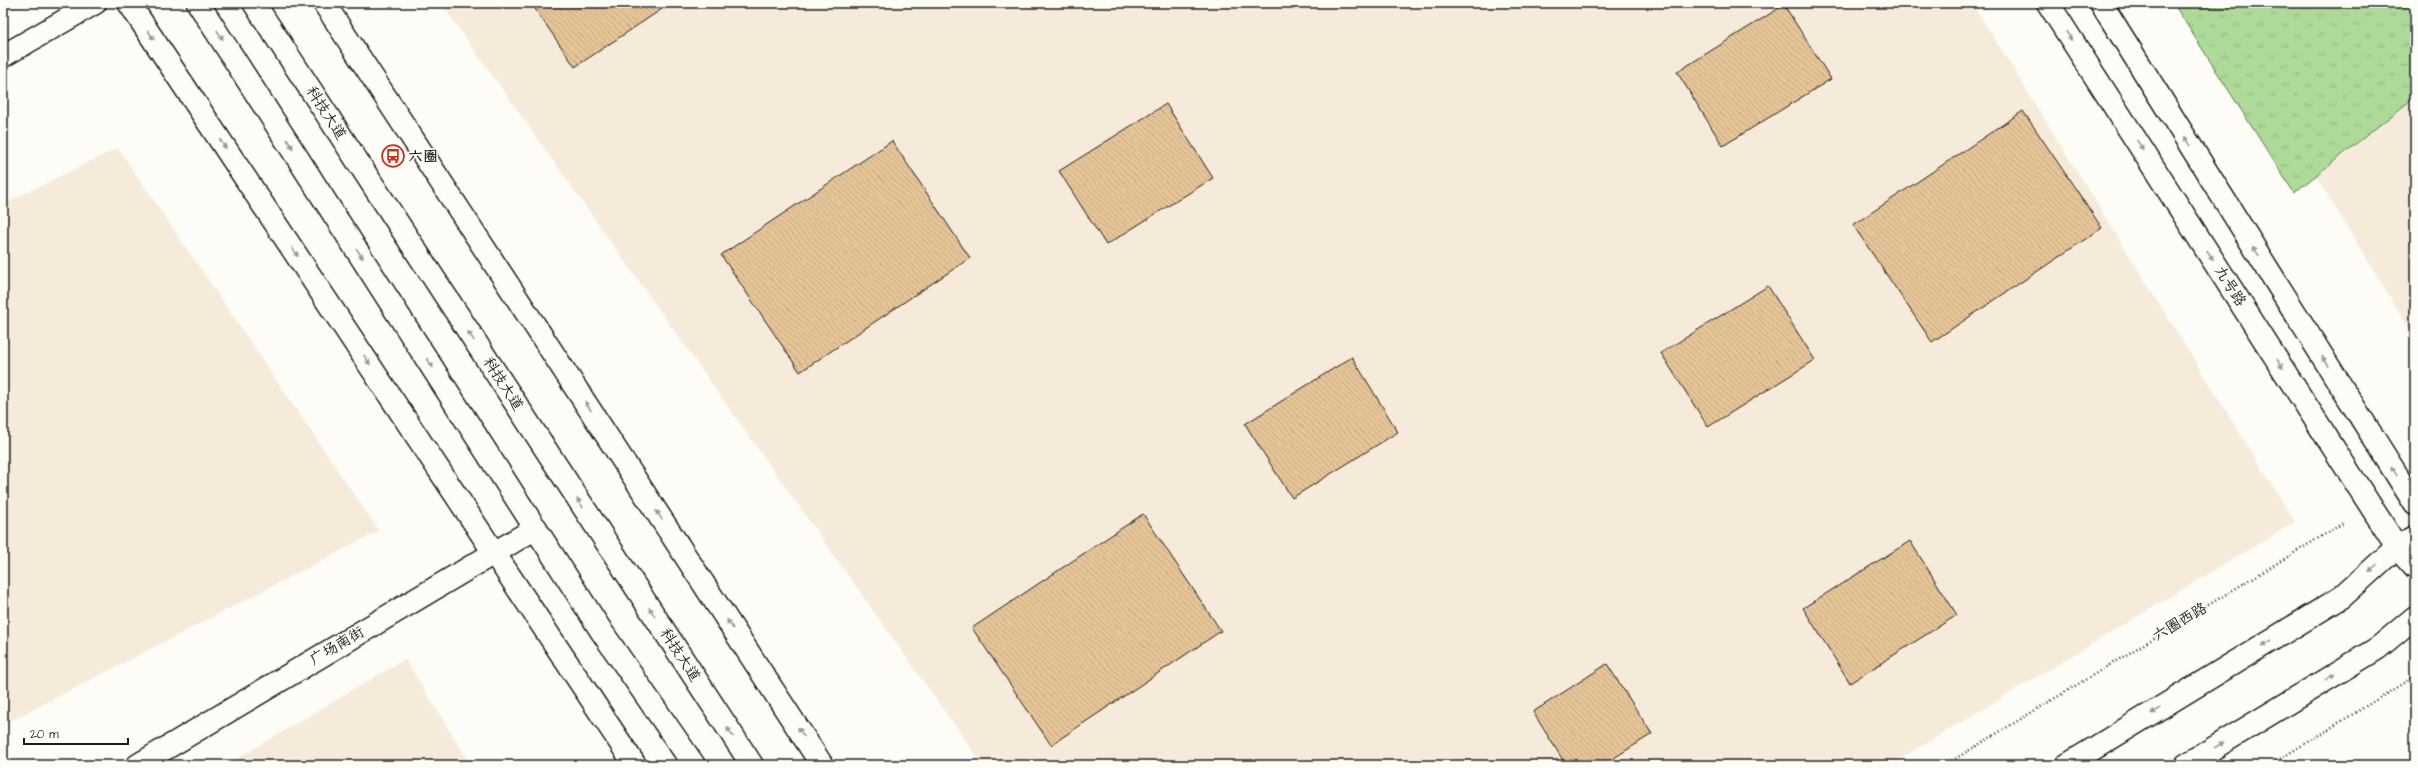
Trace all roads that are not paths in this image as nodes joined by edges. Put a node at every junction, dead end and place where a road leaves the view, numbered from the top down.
1 (95, 3) edge
2 (129, 3) edge
3 (198, 3) edge
4 (254, 3) edge
5 (324, 3) edge
6 (2048, 3) edge
7 (2101, 3) edge
8 (3, 56) edge
9 (2415, 504) edge
10 (536, 528) junction
11 (2406, 542) edge
12 (495, 552) junction
13 (2415, 567) edge
14 (2415, 617) edge
15 (138, 765) edge
16 (635, 765) edge
17 (694, 765) edge
18 (752, 765) edge
19 (822, 765) edge
20 (2067, 765) edge
21 (2186, 765) edge

1 - 8 street
2 -> 12 street
3 -> 10 street
18 -> 4 street, 科技大道
19 -> 5 street
6 -> 11 street, 九号路
9 -> 7 street
10 - 12 street, 广场南街
10 - 17 street
11 - 13 street, 九号路
11 -> 20 street
12 - 15 street, 广场南街
12 - 16 street
21 -> 14 street

